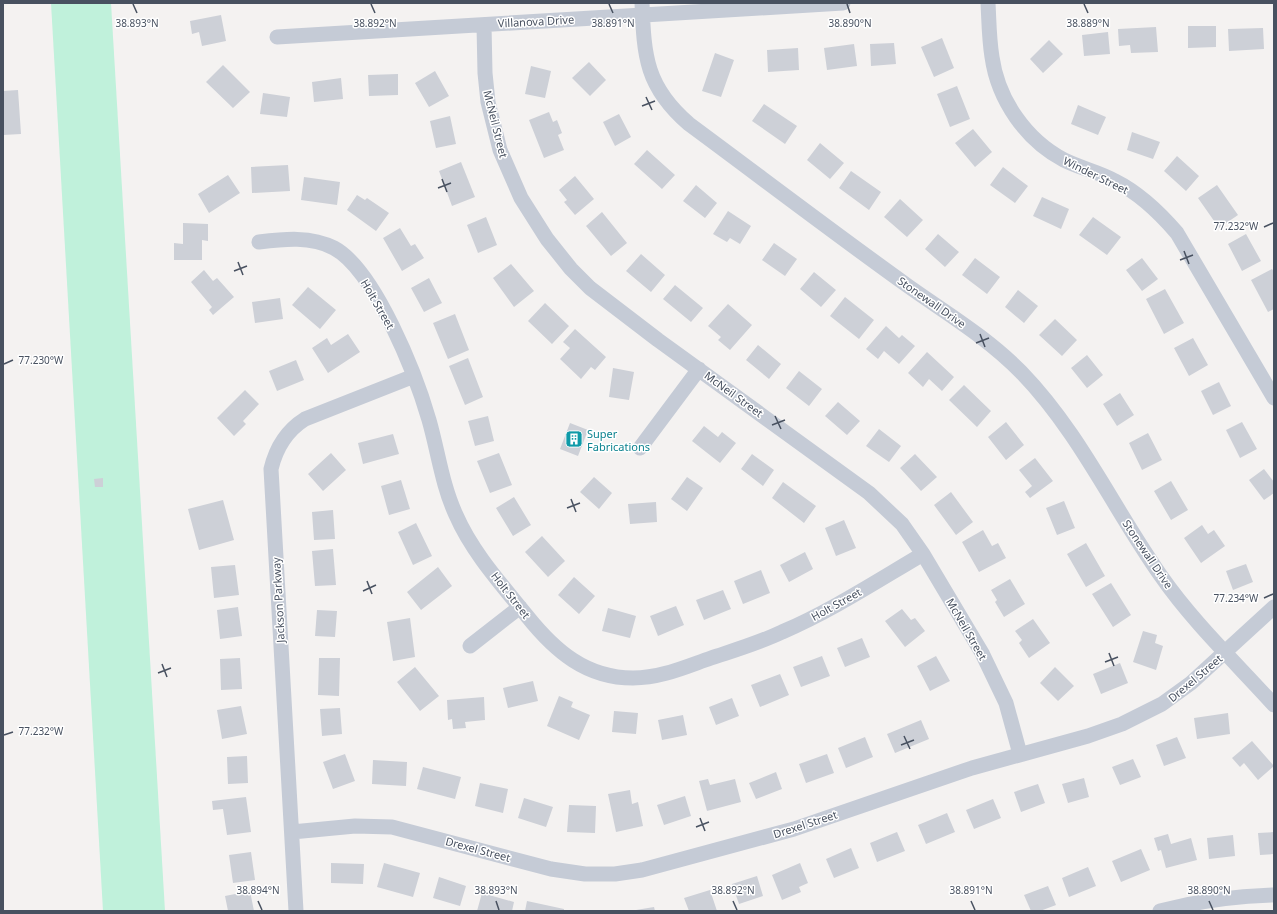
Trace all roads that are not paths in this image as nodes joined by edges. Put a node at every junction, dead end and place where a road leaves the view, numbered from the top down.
1 (843, 3) edge
2 (988, 3) edge
3 (642, 9) edge
4 (484, 24) junction
5 (278, 37) dead end
6 (259, 242) dead end
7 (699, 369) junction
8 (414, 376) junction
9 (1274, 398) edge
10 (640, 448) dead end
11 (923, 554) junction
12 (520, 607) junction
13 (1274, 607) edge
14 (470, 646) dead end
15 (1226, 652) junction
16 (1274, 705) edge
17 (1020, 754) junction
18 (292, 832) junction
19 (1274, 895) edge
20 (296, 911) edge
21 (1160, 911) edge

1 - 3 street, Villanova Drive
2 - 9 street, Winder Street
3 - 4 street, Villanova Drive
3 - 15 street, Stonewall Drive
4 - 5 street, Villanova Drive
4 - 7 street, McNeil Street
6 - 8 street, Holt Street
7 - 10 street
7 - 11 street, McNeil Street
8 - 12 street, Holt Street
8 - 18 street, Jackson Parkway
11 - 12 street, Holt Street
11 - 17 street, McNeil Street
12 - 14 street
13 - 15 street, Drexel Street
15 - 16 street, Stonewall Drive
15 - 17 street, Drexel Street
17 - 18 street, Drexel Street
18 - 20 street, Jackson Parkway
19 - 21 street

